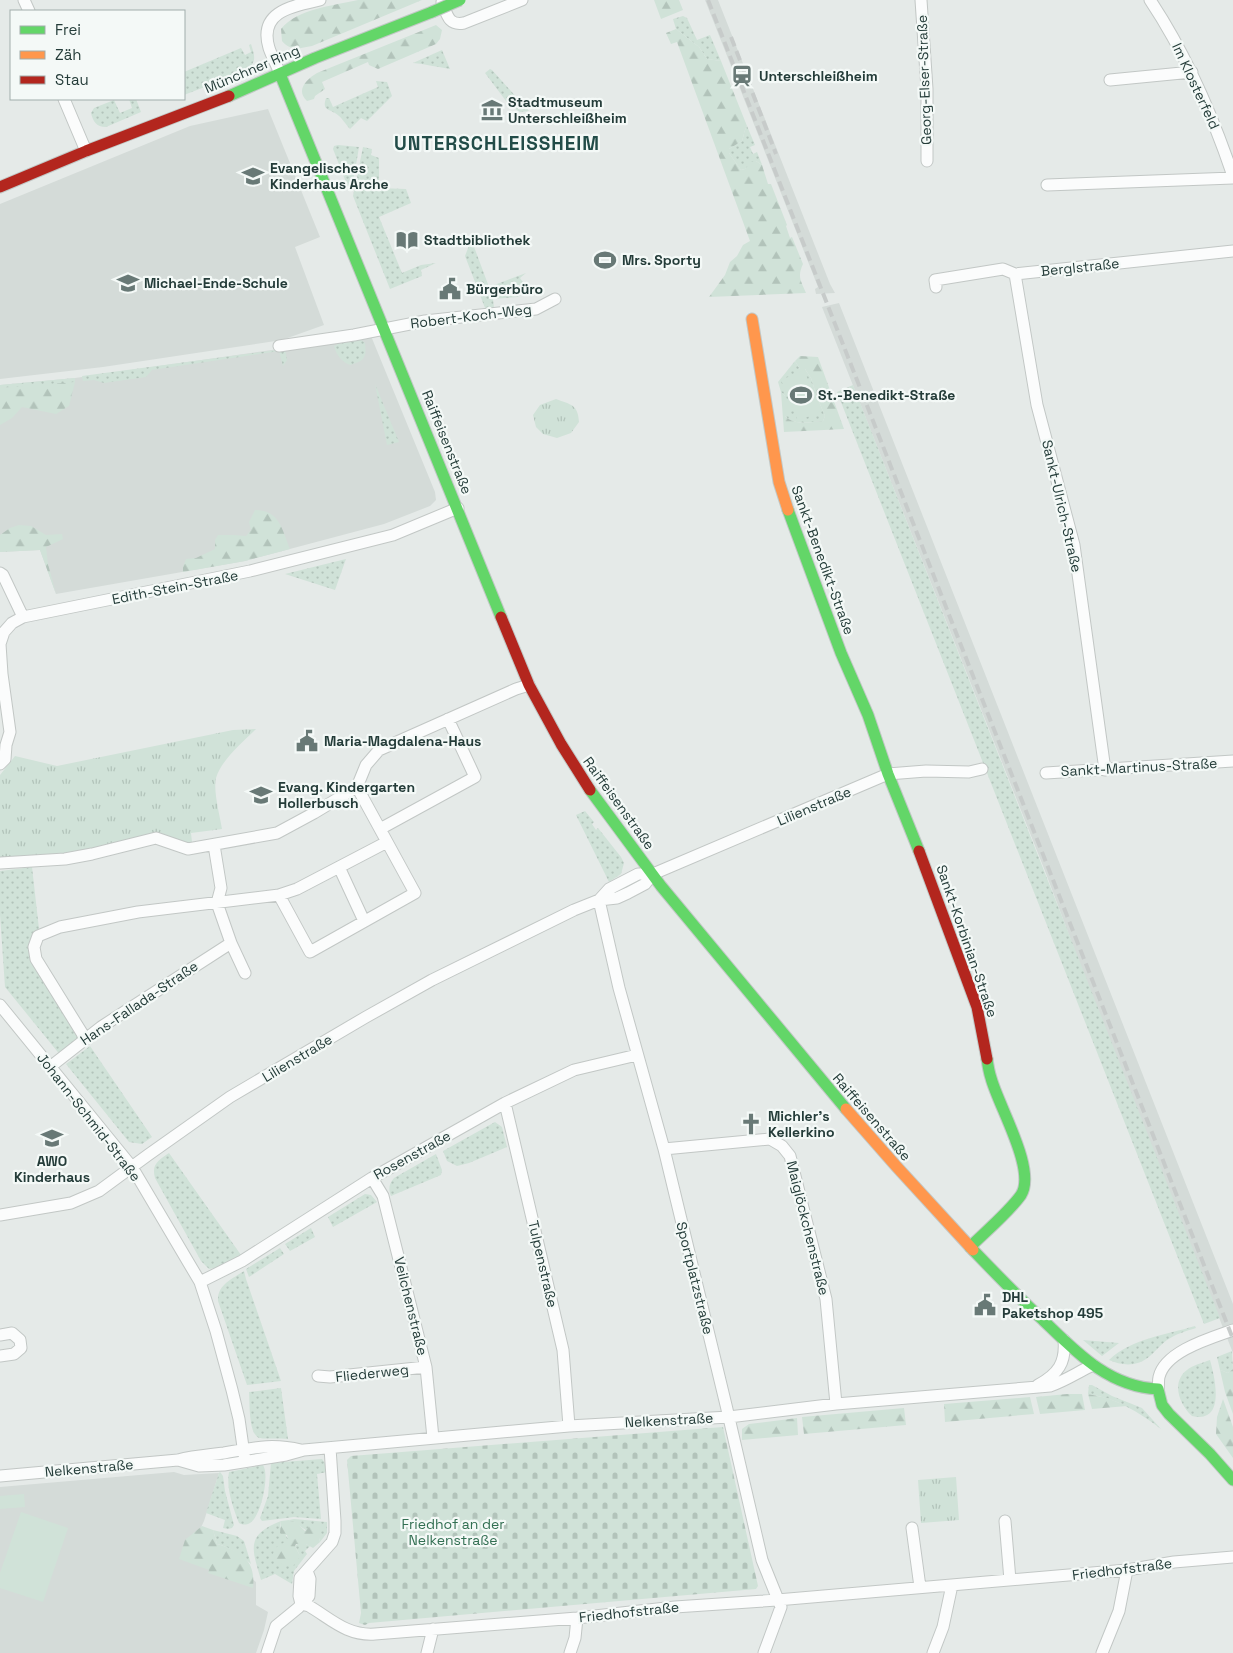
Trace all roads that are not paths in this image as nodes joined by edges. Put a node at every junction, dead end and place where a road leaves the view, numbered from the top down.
1 (320, 0) edge
2 (441, 0) edge
3 (460, 0) edge
4 (522, 0) edge
5 (921, 0) edge
6 (1150, 0) edge
7 (1192, 72) junction
8 (280, 74) junction
9 (1110, 80) dead end
10 (64, 100) edge
11 (86, 151) junction
12 (927, 161) dead end
13 (1233, 177) edge
14 (1047, 185) dead end
15 (0, 187) edge
16 (1233, 251) edge
17 (1015, 274) junction
18 (936, 287) dead end
19 (555, 299) dead end
20 (752, 319) dead end
21 (378, 330) junction
22 (279, 346) dead end
23 (458, 508) junction
24 (0, 573) edge
25 (23, 617) junction
26 (529, 685) junction
27 (448, 719) junction
28 (3, 747) edge
29 (1233, 761) edge
30 (0, 764) edge
31 (982, 769) dead end
32 (1105, 770) junction
33 (1046, 773) dead end
34 (888, 774) junction
35 (357, 787) junction
36 (380, 829) junction
37 (387, 842) junction
38 (214, 845) junction
39 (0, 863) edge
40 (339, 867) junction
41 (652, 874) junction
42 (279, 894) junction
43 (599, 900) junction
44 (217, 903) junction
45 (364, 921) junction
46 (231, 943) junction
47 (245, 974) dead end
48 (0, 1005) edge
49 (85, 1038) junction
50 (637, 1055) junction
51 (50, 1067) junction
52 (505, 1104) junction
53 (664, 1149) junction
54 (132, 1167) junction
55 (372, 1178) junction
56 (0, 1215) edge
57 (970, 1247) junction
58 (200, 1282) junction
59 (1233, 1330) edge
60 (0, 1335) edge
61 (1064, 1340) junction
62 (0, 1356) edge
63 (1093, 1364) junction
64 (426, 1367) junction
65 (318, 1376) dead end
66 (1034, 1387) junction
67 (1158, 1389) junction
68 (836, 1404) junction
69 (729, 1416) junction
70 (569, 1426) junction
71 (433, 1438) junction
72 (330, 1448) junction
73 (244, 1455) junction
74 (0, 1476) edge
75 (1233, 1480) edge
76 (1005, 1521) dead end
77 (912, 1528) dead end
78 (1233, 1557) edge
79 (1126, 1570) junction
80 (1010, 1580) junction
81 (952, 1585) junction
82 (920, 1587) junction
83 (778, 1600) junction
84 (301, 1604) junction
85 (577, 1618) junction
86 (433, 1629) junction
87 (267, 1653) edge
88 (428, 1653) edge
89 (570, 1653) edge
90 (764, 1653) edge
91 (933, 1653) edge
92 (1102, 1653) edge

1 - 8 street
2 - 4 street
3 - 8 street, Münchner Ring, bridge
5 - 12 street, Georg-Elser-Straße
6 - 7 street, Im Klosterfeld
7 - 9 street
7 - 13 street, Im Klosterfeld
8 - 11 street, Münchner Ring
8 - 21 street, Raiffeisenstraße
10 - 11 street
11 - 15 street, Münchner Ring
13 - 14 street, Im Klosterfeld
16 - 17 street, Berglstraße
17 - 18 street, Berglstraße
17 - 32 street, Sankt-Ulrich-Straße
19 - 21 street, Robert-Koch-Weg
20 - 34 street, Sankt-Benedikt-Straße
21 - 22 street, Robert-Koch-Weg
21 - 23 street, Raiffeisenstraße
23 - 25 street, Edith-Stein-Straße
23 - 26 street, Raiffeisenstraße
24 - 25 street
25 - 28 street, Edith-Stein-Straße
26 - 27 street
26 - 41 street, Raiffeisenstraße
27 - 35 street
27 - 36 street
28 - 30 street, Edith-Stein-Straße
29 - 32 street, Sankt-Martinus-Straße
31 - 34 street, Lilienstraße
32 - 33 street, Sankt-Martinus-Straße
34 - 41 street, Lilienstraße
34 - 57 street, Sankt-Korbinian-Straße
35 - 36 street
35 - 38 street
36 - 37 street
37 - 40 street
37 - 45 street
38 - 39 street
38 - 44 street
40 - 42 street
40 - 45 street
41 - 43 street, Lilienstraße
41 - 57 street, Raiffeisenstraße
42 - 44 street
42 - 45 street
43 - 50 street, Sportplatzstraße
43 - 54 street, Lilienstraße
44 - 46 street
44 - 49 street
46 - 47 street
46 - 49 street, Hans-Fallada-Straße
48 - 51 street, Johann-Schmid-Straße
49 - 51 street, Hans-Fallada-Straße
50 - 52 street, Rosenstraße
50 - 53 street, Sportplatzstraße
51 - 54 street, Johann-Schmid-Straße
52 - 55 street, Rosenstraße
52 - 70 street, Tulpenstraße
53 - 68 street, Maiglöckchenstraße
53 - 69 street, Sportplatzstraße
54 - 56 street, Lilienstraße
54 - 58 street, Johann-Schmid-Straße
55 - 58 street, Rosenstraße
55 - 64 street, Veilchenstraße
57 - 61 street, Raiffeisenstraße
58 - 73 street, Johann-Schmid-Straße
59 - 67 street
60 - 62 street
61 - 63 street, Raiffeisenstraße
61 - 66 street
63 - 66 street, Nelkenstraße
63 - 67 street, Raiffeisenstraße
64 - 65 street, Fliederweg
64 - 71 street, Veilchenstraße
66 - 68 street, Nelkenstraße
67 - 75 street
68 - 69 street, Nelkenstraße
69 - 70 street, Nelkenstraße
69 - 83 street, Sportplatzstraße
70 - 71 street, Nelkenstraße
71 - 72 street, Nelkenstraße
72 - 73 street, Nelkenstraße
72 - 84 street
73 - 74 street, Nelkenstraße
76 - 80 street
77 - 82 street
78 - 79 street, Friedhofstraße
79 - 80 street, Friedhofstraße
79 - 92 street
80 - 81 street, Friedhofstraße
81 - 82 street, Friedhofstraße
81 - 91 street
82 - 83 street, Friedhofstraße
83 - 85 street, Friedhofstraße
83 - 90 street, Sportplatzstraße
84 - 86 street, Friedhofstraße
84 - 87 street
85 - 86 street, Friedhofstraße
85 - 89 street
86 - 88 street

